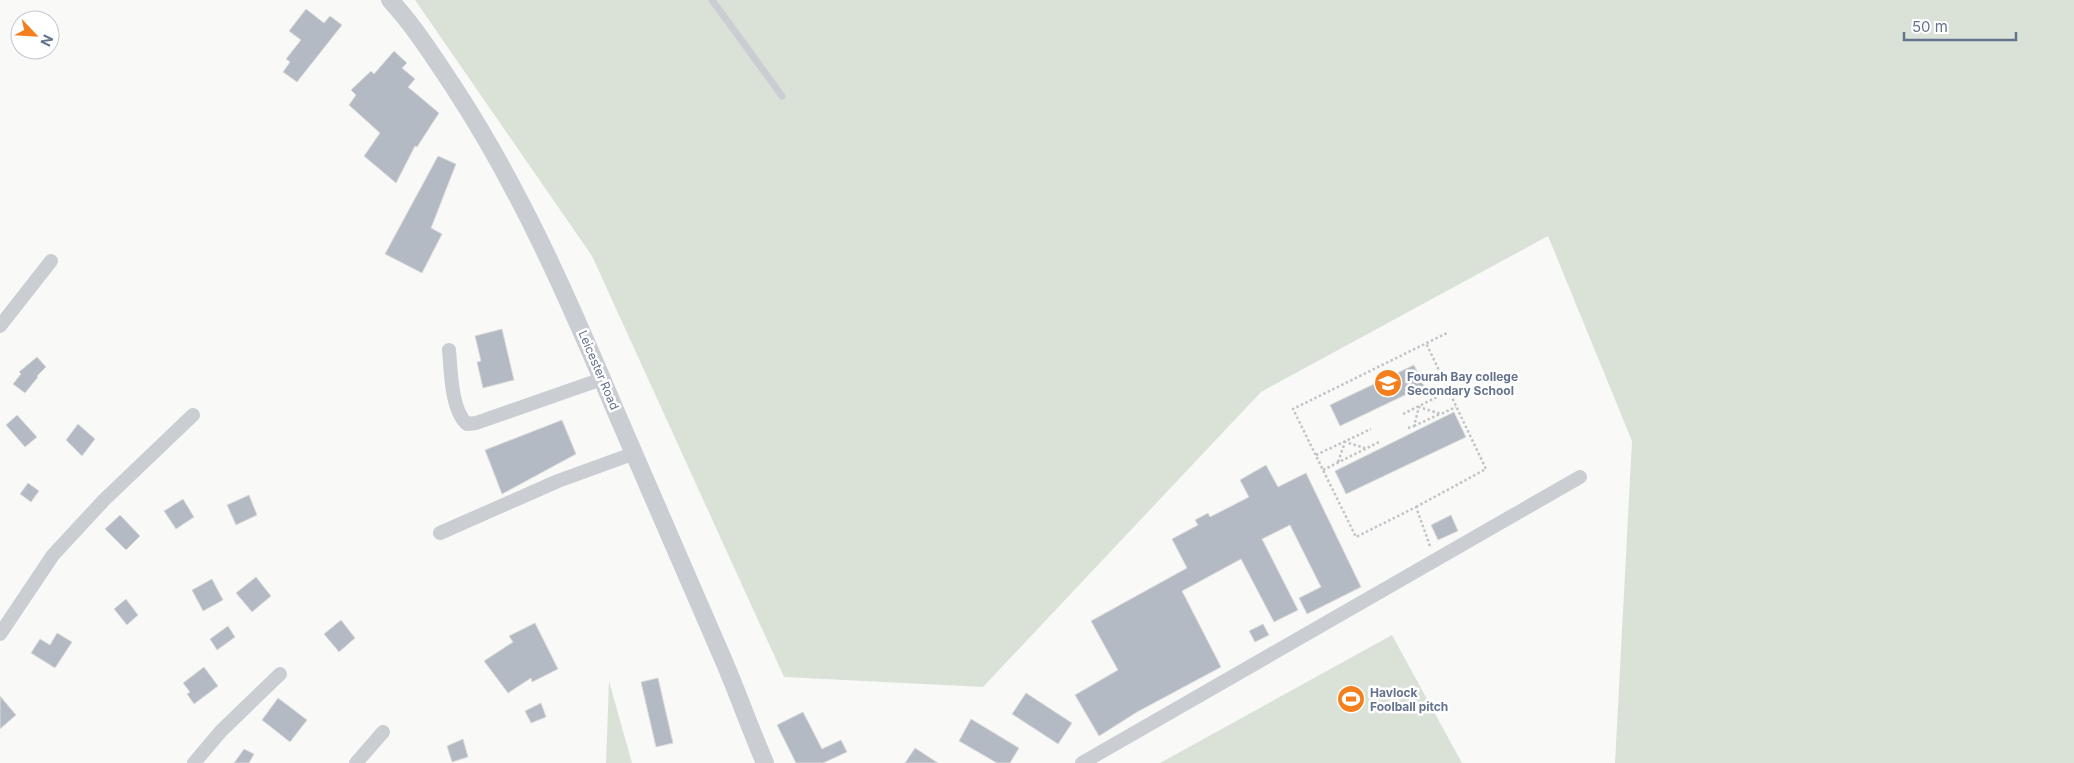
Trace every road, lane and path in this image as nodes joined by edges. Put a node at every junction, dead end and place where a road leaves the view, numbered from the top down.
1 (390, 0) edge
2 (712, 0) edge
3 (782, 96) dead end
4 (51, 261) dead end
5 (0, 326) edge
6 (1447, 333) dead end
7 (1426, 343) junction
8 (448, 350) dead end
9 (602, 379) junction
10 (1449, 391) junction
11 (1418, 407) junction
12 (1456, 407) junction
13 (1403, 414) dead end
14 (1441, 414) junction
15 (193, 415) dead end
16 (1414, 426) junction
17 (1408, 428) dead end
18 (1371, 429) dead end
19 (1345, 442) junction
20 (1379, 442) dead end
21 (1366, 449) junction
22 (635, 453) junction
23 (1316, 455) junction
24 (1338, 462) junction
25 (1323, 470) junction
26 (1580, 477) dead end
27 (1416, 507) junction
28 (440, 532) dead end
29 (1436, 561) junction
30 (0, 634) edge
31 (280, 674) dead end
32 (383, 732) dead end
33 (194, 763) edge
34 (356, 763) edge
35 (765, 763) edge
36 (1082, 763) edge

1 - 9 street, Leicester Road
2 - 3 lane
4 - 5 street
6 - 7 path
7 - 10 path
7 - 23 path
8 - 9 street
9 - 22 street, Leicester Road
10 - 11 path
10 - 12 path
11 - 13 path
11 - 14 path
11 - 16 path
12 - 14 path
12 - 27 path
14 - 16 path
15 - 30 street
16 - 17 path
18 - 19 path
19 - 21 path
19 - 23 path
19 - 24 path
20 - 21 path
21 - 24 path
22 - 28 street
22 - 35 street, Leicester Road
23 - 25 path
24 - 25 path
25 - 27 path
26 - 29 street
27 - 29 path
29 - 36 street
31 - 33 street
32 - 34 street

